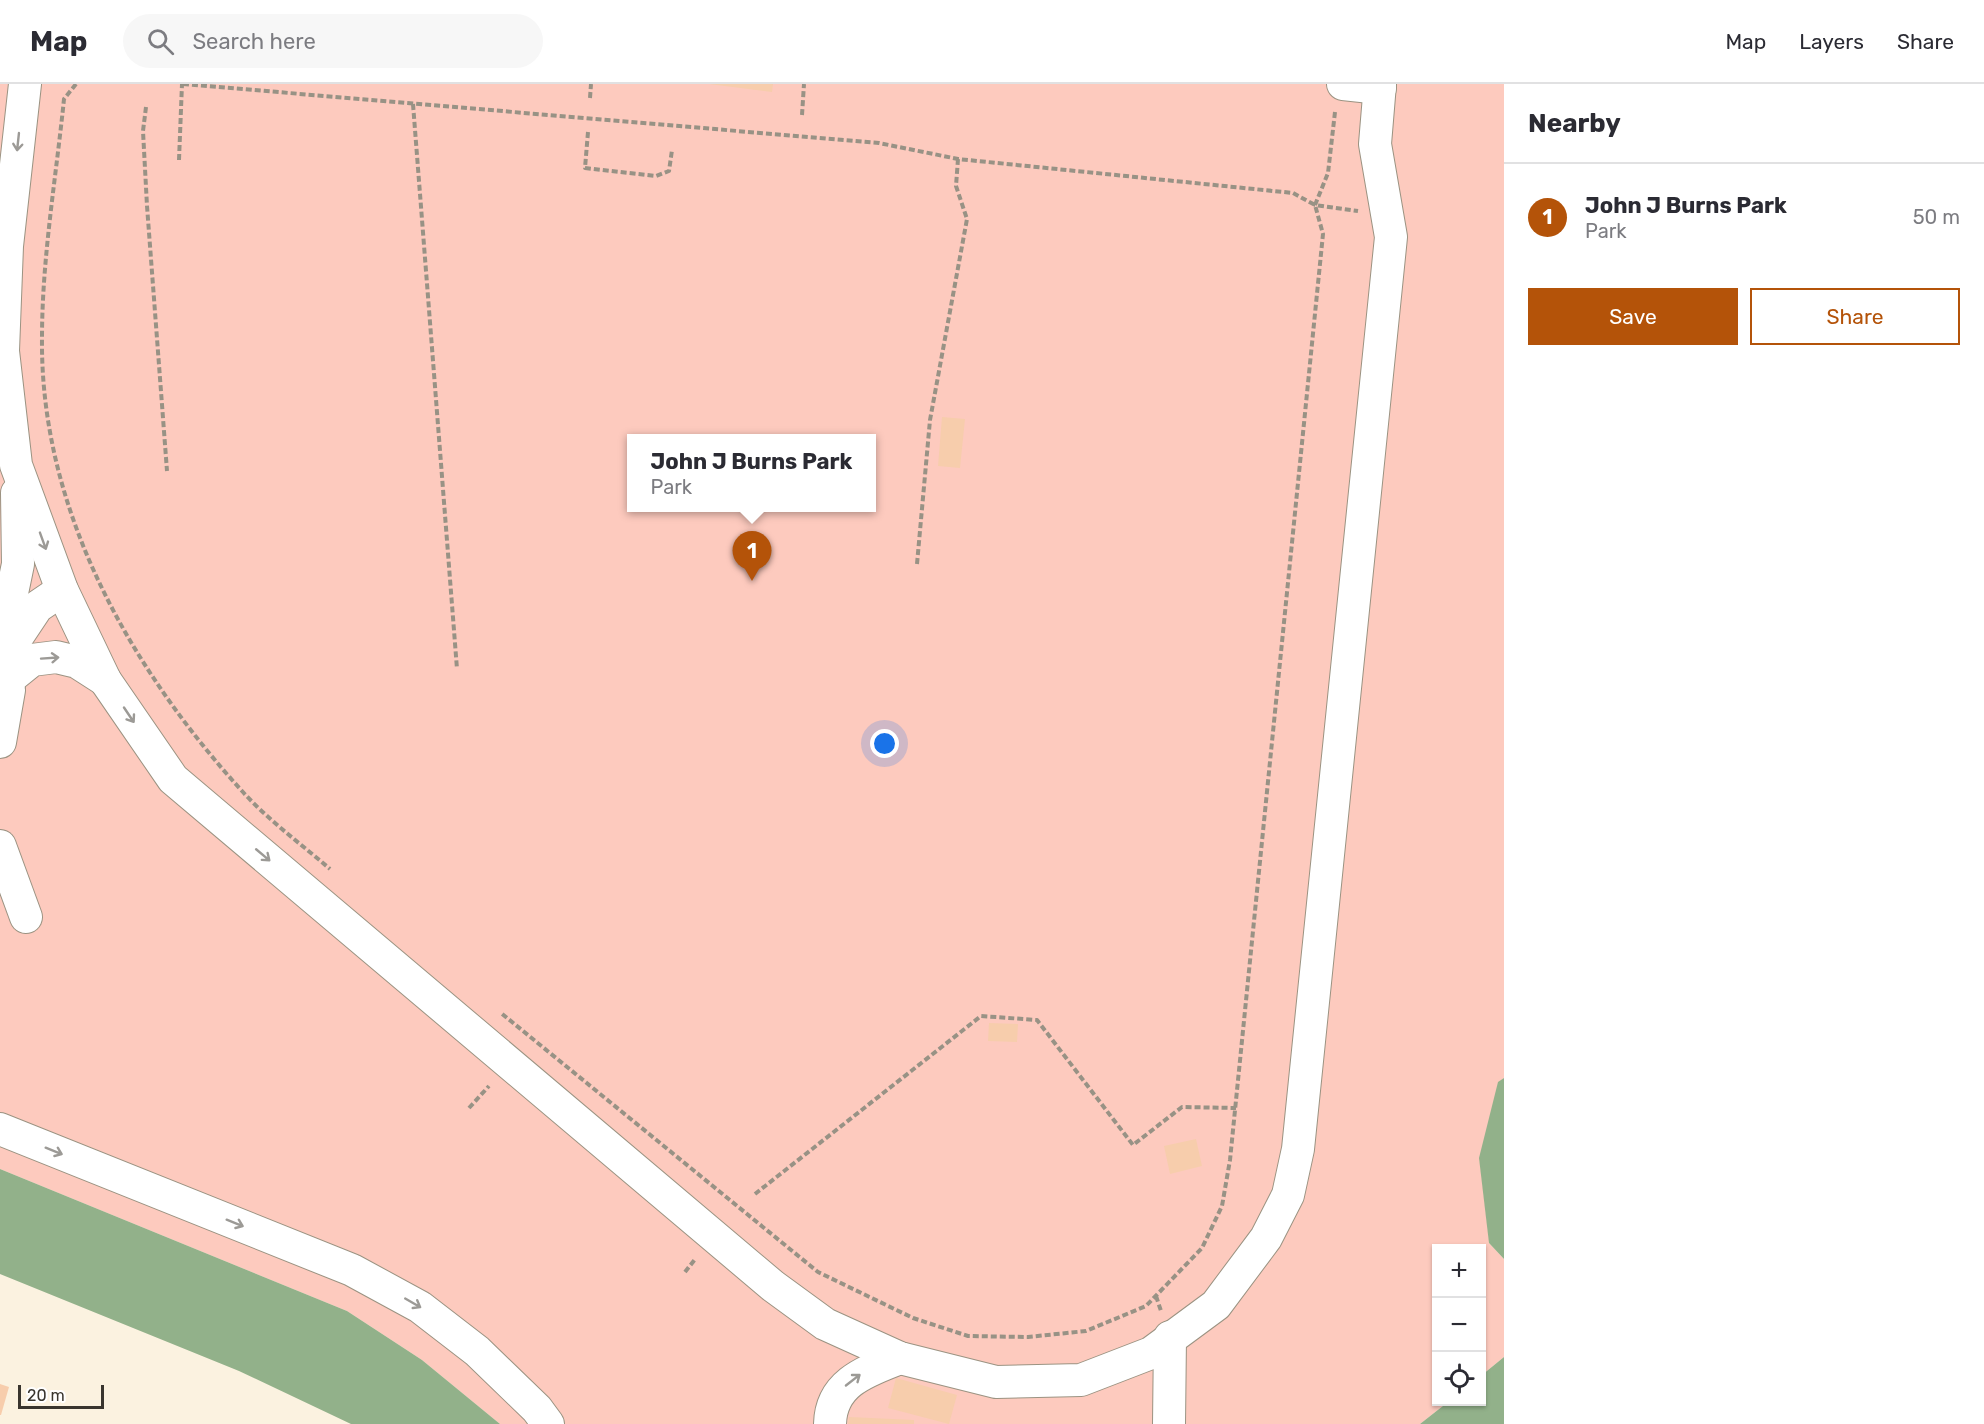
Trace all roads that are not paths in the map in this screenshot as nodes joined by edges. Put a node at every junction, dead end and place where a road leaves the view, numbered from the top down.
1 (25, 84) edge
2 (1380, 86) edge
3 (1340, 96) edge
4 (16, 465) junction
5 (62, 591) junction
6 (4, 664) edge
7 (105, 680) junction
8 (0, 710) edge
9 (0, 742) edge
10 (0, 846) edge
11 (26, 917) dead end
12 (0, 1129) edge
13 (1170, 1337) junction
14 (900, 1358) junction
15 (548, 1424) edge
16 (830, 1424) edge
17 (1168, 1424) edge

1 -> 4 street
2 - 3 street
2 - 13 street
4 -> 5 street
4 - 6 street
5 - 6 street
5 - 7 street
6 -> 7 street
6 - 8 street
6 - 9 street
7 -> 14 street
10 - 11 street
12 -> 15 street
13 - 14 street
13 - 17 street
16 -> 14 street

